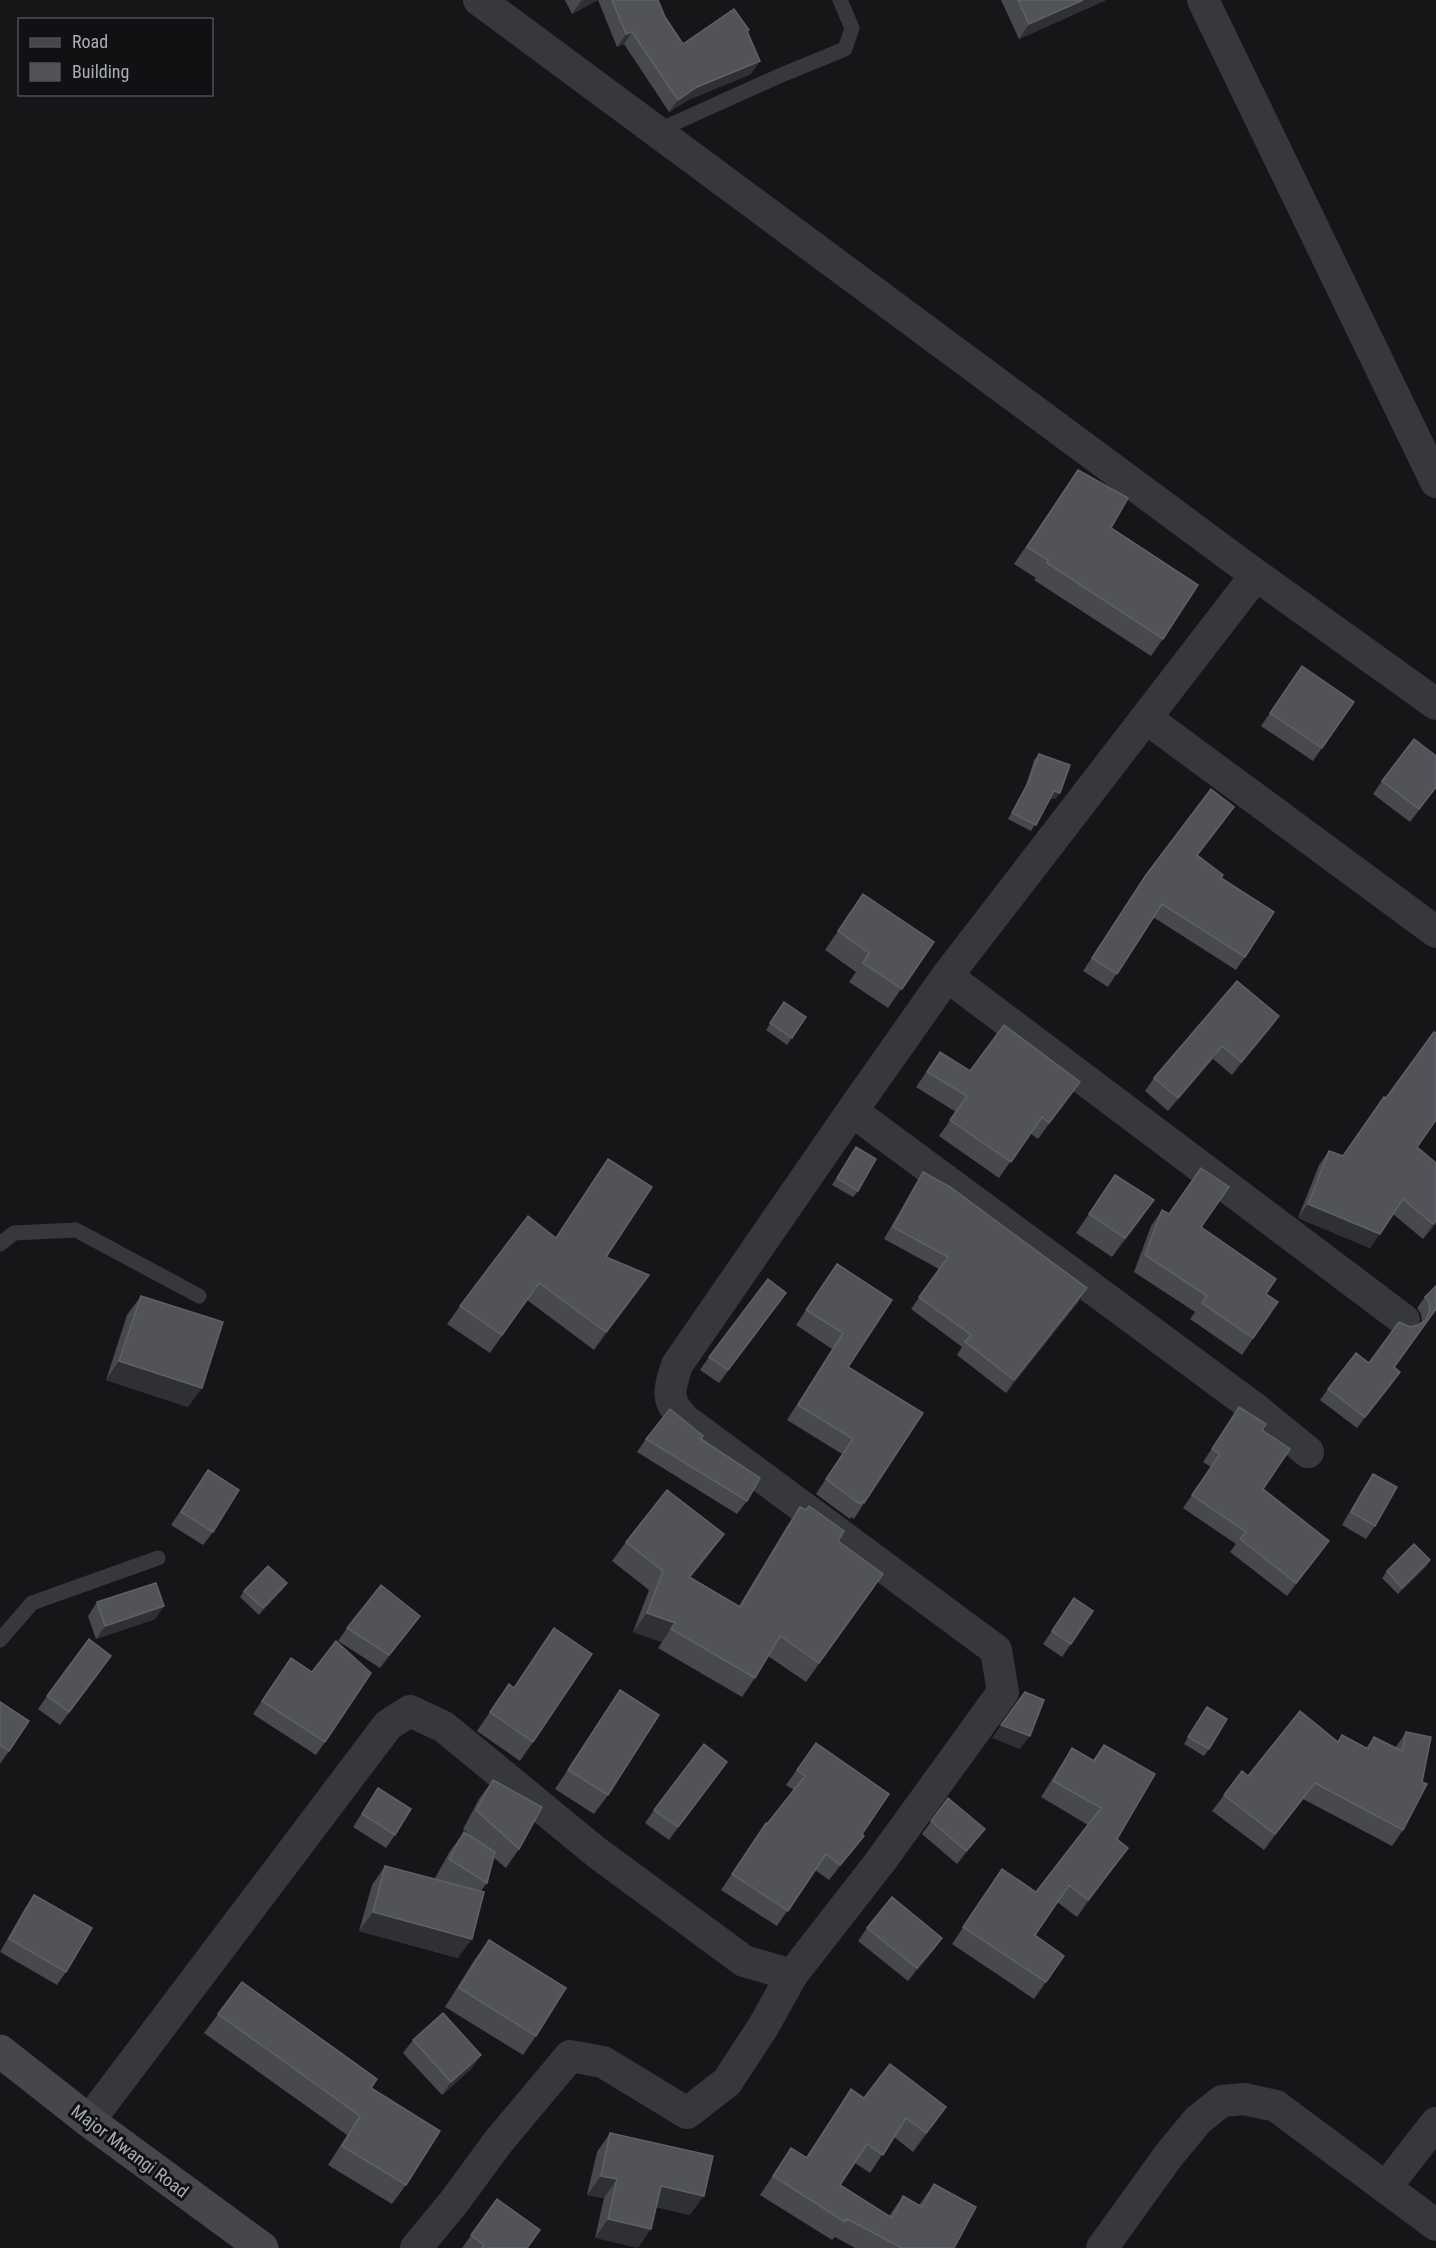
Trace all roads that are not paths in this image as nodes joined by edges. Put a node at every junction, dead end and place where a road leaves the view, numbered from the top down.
1 (479, 0) edge
2 (840, 0) edge
3 (1203, 0) edge
4 (657, 131) junction
5 (1436, 482) edge
6 (1256, 575) junction
7 (1436, 704) edge
8 (1146, 718) junction
9 (1436, 932) edge
10 (947, 976) junction
11 (852, 1111) junction
12 (0, 1245) edge
13 (199, 1296) dead end
14 (1404, 1320) dead end
15 (1308, 1452) dead end
16 (158, 1558) dead end
17 (0, 1640) edge
18 (792, 1975) junction
19 (0, 2051) edge
20 (89, 2121) junction
21 (1436, 2122) edge
22 (1386, 2187) junction
23 (1436, 2225) edge
24 (262, 2248) edge
25 (416, 2248) edge
26 (1101, 2248) edge

1 - 4 street
2 - 4 lane
3 - 5 street
4 - 6 street
6 - 7 street
6 - 8 street
8 - 9 street
8 - 10 street
10 - 11 street
10 - 14 street
11 - 15 street
11 - 18 street
12 - 13 lane
16 - 17 lane
18 - 20 street
18 - 25 street
19 - 20 street, Major Mwangi Road
20 - 24 street, Major Mwangi Road
21 - 22 street
22 - 23 street
22 - 26 street

